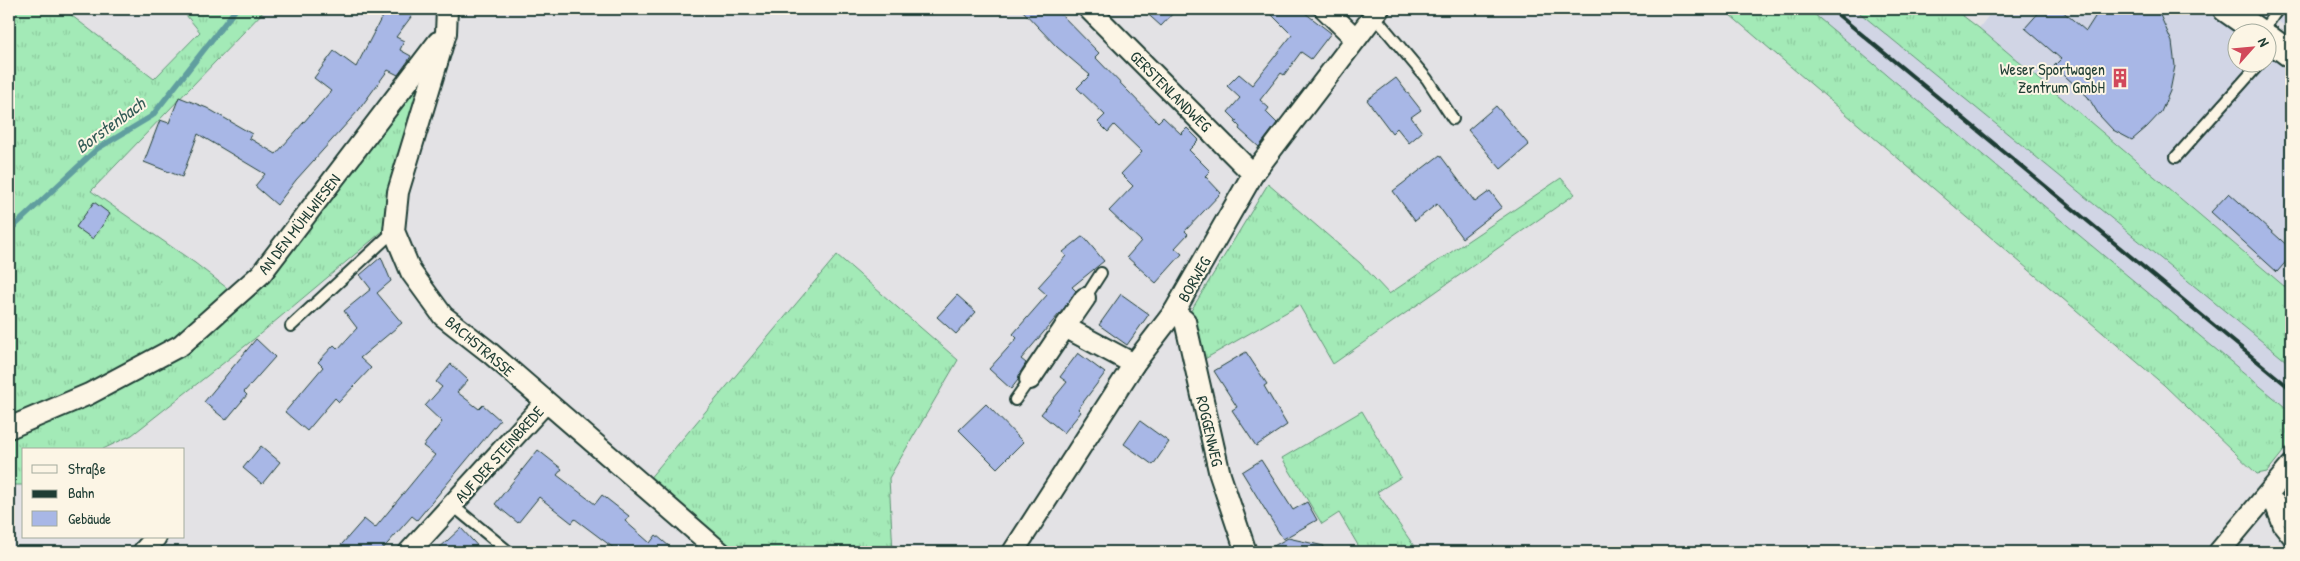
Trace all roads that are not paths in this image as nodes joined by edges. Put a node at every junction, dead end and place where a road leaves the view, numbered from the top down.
1 (447, 9) edge
2 (1089, 9) edge
3 (1324, 9) edge
4 (2278, 9) edge
5 (1377, 13) edge
6 (2270, 22) edge
7 (446, 33) junction
8 (1356, 39) junction
9 (2235, 72) edge
10 (1453, 119) dead end
11 (2176, 156) dead end
12 (1253, 174) junction
13 (394, 231) junction
14 (1101, 273) dead end
15 (1085, 298) joint
16 (1174, 312) junction
17 (291, 326) dead end
18 (1065, 327) junction
19 (1134, 364) junction
20 (1030, 379) joint
21 (1015, 400) dead end
22 (546, 402) junction
23 (9, 428) edge
24 (2291, 466) edge
25 (2267, 496) junction
26 (452, 505) junction
27 (2291, 518) edge
28 (155, 538) edge
29 (2291, 542) edge
30 (143, 552) edge
31 (409, 552) edge
32 (509, 552) edge
33 (720, 552) edge
34 (1013, 552) edge
35 (1246, 552) edge
36 (2219, 552) edge

1 - 7 street, BACHSTRASSE
2 - 12 street, GERSTENLANDWEG
3 - 8 street
4 - 6 lane
5 - 8 street, BORWEG
5 - 10 lane
7 - 13 street, BACHSTRASSE
7 - 23 street, AN DEN MÜHLWIESEN
8 - 12 street, BORWEG
9 - 11 lane
12 - 16 street, BORWEG
13 - 17 lane
13 - 22 street, BACHSTRASSE
14 - 15 lane
15 - 18 street
16 - 19 street, BORWEG
16 - 35 street, ROGGENWEG
18 - 19 street
18 - 20 street
19 - 34 street, BORWEG
20 - 21 lane
22 - 26 street, AUF DER STEINBREDE
22 - 33 street, BACHSTRASSE
24 - 25 street
25 - 27 street
25 - 29 lane
25 - 36 street
26 - 31 street, AUF DER STEINBREDE
26 - 32 lane, AUF DER STEINBREDE
28 - 30 street

